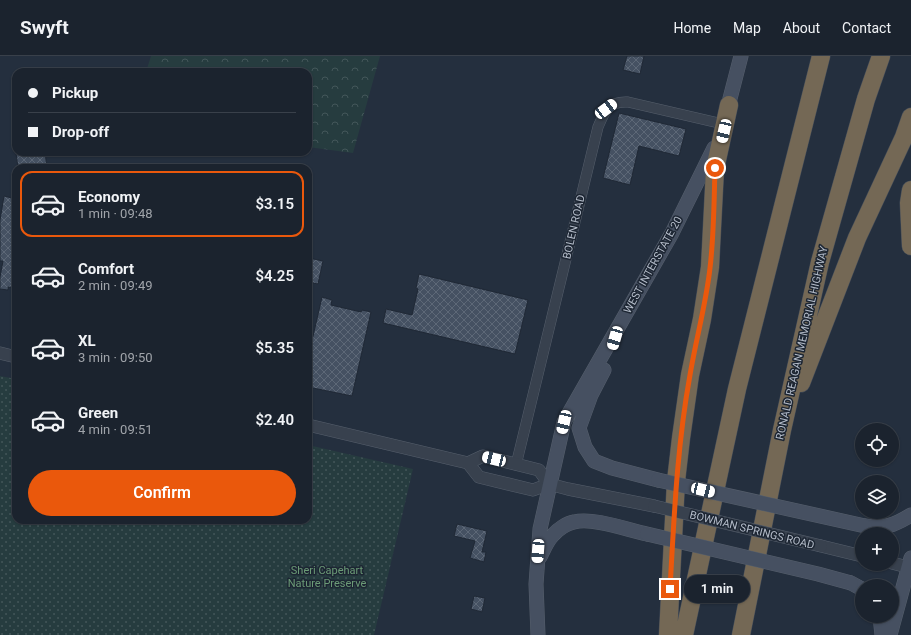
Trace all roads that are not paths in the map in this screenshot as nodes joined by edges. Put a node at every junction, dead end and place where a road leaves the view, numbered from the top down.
1 (741, 56) edge
2 (821, 56) edge
3 (881, 56) edge
4 (729, 105) junction
5 (911, 117) edge
6 (723, 124) junction
7 (911, 190) edge
8 (911, 246) edge
9 (618, 326) junction
10 (0, 353) edge
11 (12, 356) edge
12 (312, 426) edge
13 (782, 430) junction
14 (468, 463) junction
15 (516, 465) junction
16 (549, 484) junction
17 (911, 515) edge
18 (855, 554) edge
19 (538, 562) junction
20 (899, 563) edge
21 (910, 564) edge
22 (855, 585) edge
23 (881, 623) edge
24 (538, 635) edge
25 (668, 635) edge
26 (684, 635) edge
27 (741, 635) edge
28 (882, 635) edge
29 (890, 635) edge

1 - 4 main road, WEST INTERSTATE 20
2 - 26 highway
3 - 13 highway, RONALD REAGAN MEMORIAL HIGHWAY
4 - 6 main road, WEST INTERSTATE 20
4 - 25 highway
5 - 13 highway
6 - 9 main road, WEST INTERSTATE 20
6 - 15 street, BOLEN ROAD
7 - 8 highway
9 - 16 main road, WEST INTERSTATE 20
9 - 17 main road, bridge
10 - 11 street
12 - 14 street
13 - 27 highway, RONALD REAGAN MEMORIAL HIGHWAY
14 - 15 street
14 - 16 street
15 - 16 street
16 - 18 street, BOWMAN SPRINGS ROAD, bridge
16 - 19 main road, WEST INTERSTATE 20
19 - 22 main road, bridge
19 - 24 main road, WEST INTERSTATE 20
20 - 21 street
21 - 29 main road
23 - 28 main road

